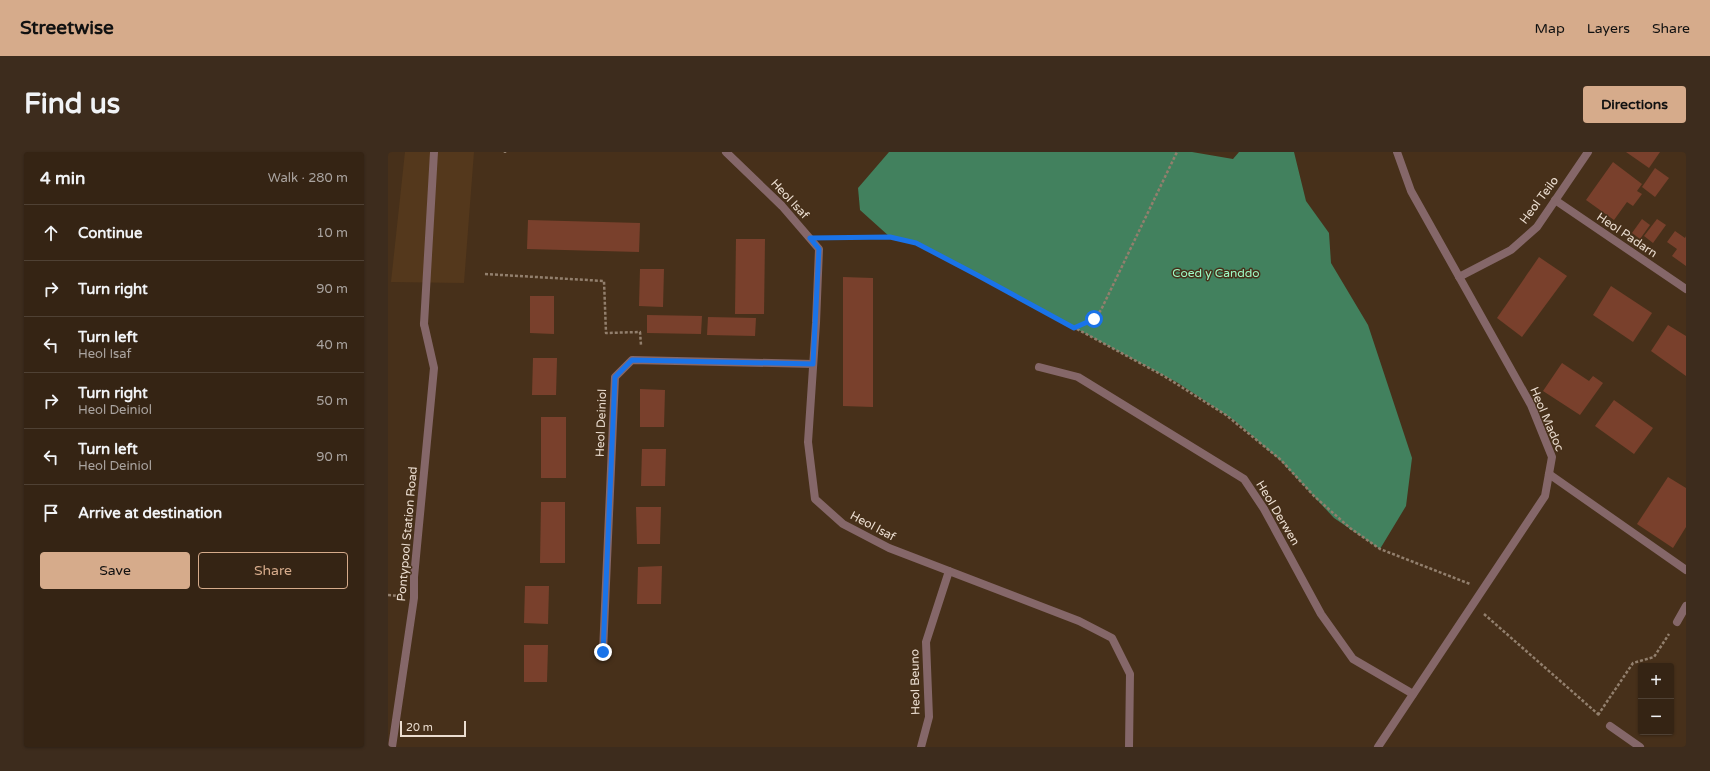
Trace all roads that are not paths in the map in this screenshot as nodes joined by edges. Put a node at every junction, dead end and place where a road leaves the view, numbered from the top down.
1 (434, 152) edge
2 (726, 152) edge
3 (1397, 152) edge
4 (1588, 152) edge
5 (1555, 200) junction
6 (1459, 277) junction
7 (1686, 289) edge
8 (813, 364) junction
9 (1039, 367) dead end
10 (1549, 474) junction
11 (1686, 570) edge
12 (949, 571) junction
13 (1686, 606) edge
14 (1677, 622) road end
15 (603, 652) dead end
16 (1413, 694) junction
17 (1610, 726) road end
18 (392, 747) edge
19 (921, 747) edge
20 (1129, 747) edge
21 (1378, 747) edge
22 (1640, 747) edge

1 - 18 street, Pontypool Station Road
2 - 8 street, Heol Isaf
3 - 6 street, Heol Madoc
4 - 5 street, Heol Teilo
5 - 6 street, Heol Teilo
5 - 7 street, Heol Padarn
6 - 10 street, Heol Madoc
8 - 12 street, Heol Isaf
8 - 15 street, Heol Deiniol
9 - 16 street, Heol Derwen
10 - 11 street
10 - 16 street, Heol Madoc
12 - 19 street, Heol Beuno
12 - 20 street, Heol Isaf
13 - 14 street
16 - 21 street, Heol Madoc
17 - 22 street

